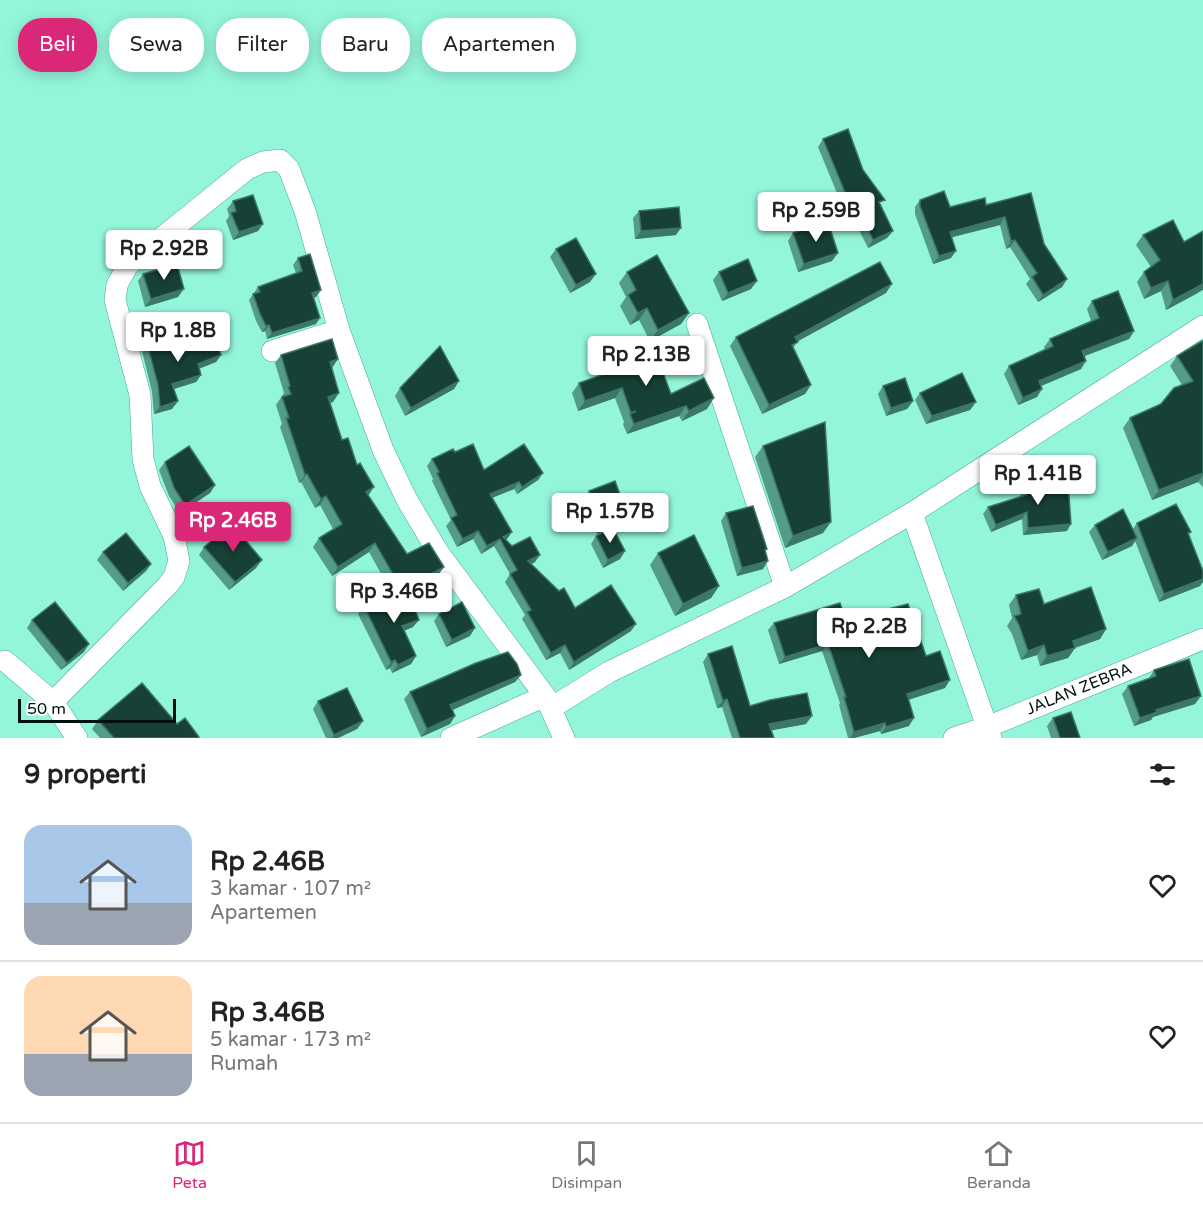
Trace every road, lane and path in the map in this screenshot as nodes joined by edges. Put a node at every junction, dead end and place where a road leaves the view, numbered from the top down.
1 (697, 324) dead end
2 (1203, 326) edge
3 (339, 330) junction
4 (272, 351) dead end
5 (912, 513) junction
6 (785, 588) junction
7 (1203, 639) edge
8 (5, 661) dead end
9 (53, 702) junction
10 (548, 702) junction
11 (989, 732) edge
12 (77, 738) edge
13 (451, 738) edge
14 (564, 738) edge
15 (954, 738) edge

1 - 6 street
2 - 5 street
3 - 4 street
3 - 9 street
3 - 10 street
5 - 6 street
5 - 11 street
6 - 10 street
7 - 11 street, JALAN ZEBRA
8 - 9 street
9 - 12 street
10 - 13 street
10 - 14 street
11 - 15 street, JALAN ZEBRA

